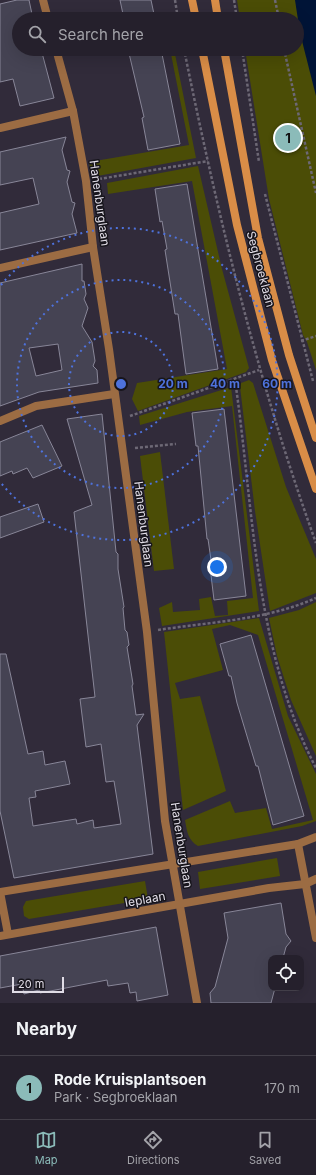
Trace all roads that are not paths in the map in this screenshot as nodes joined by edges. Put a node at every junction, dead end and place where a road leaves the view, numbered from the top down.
1 (43, 0) edge
2 (192, 0) edge
3 (215, 0) edge
4 (46, 12) edge
5 (195, 12) edge
6 (217, 12) edge
7 (58, 56) edge
8 (203, 56) edge
9 (225, 56) edge
10 (73, 111) junction
11 (0, 128) edge
12 (93, 247) junction
13 (0, 268) edge
14 (114, 394) junction
15 (0, 421) edge
16 (316, 438) edge
17 (316, 489) edge
18 (316, 837) edge
19 (298, 844) junction
20 (174, 864) junction
21 (316, 879) edge
22 (305, 884) junction
23 (0, 892) edge
24 (179, 905) junction
25 (4, 935) edge
26 (316, 938) edge
27 (197, 1003) edge

1 - 4 street
2 - 5 main road
3 - 6 main road
7 - 10 street, Hanenburglaan
8 - 17 main road, Segbroeklaan
9 - 16 main road, Segbroeklaan
10 - 11 street
10 - 12 street, Hanenburglaan
12 - 13 street
12 - 14 street, Hanenburglaan
14 - 15 street
14 - 20 street, Hanenburglaan
18 - 19 street
19 - 20 street
19 - 22 street
20 - 23 street
20 - 24 street, Hanenburglaan
21 - 22 street, Ieplaan
22 - 24 street, Ieplaan
22 - 26 street
23 - 25 street
24 - 25 street, Ieplaan
24 - 27 street, Hanenburglaan

